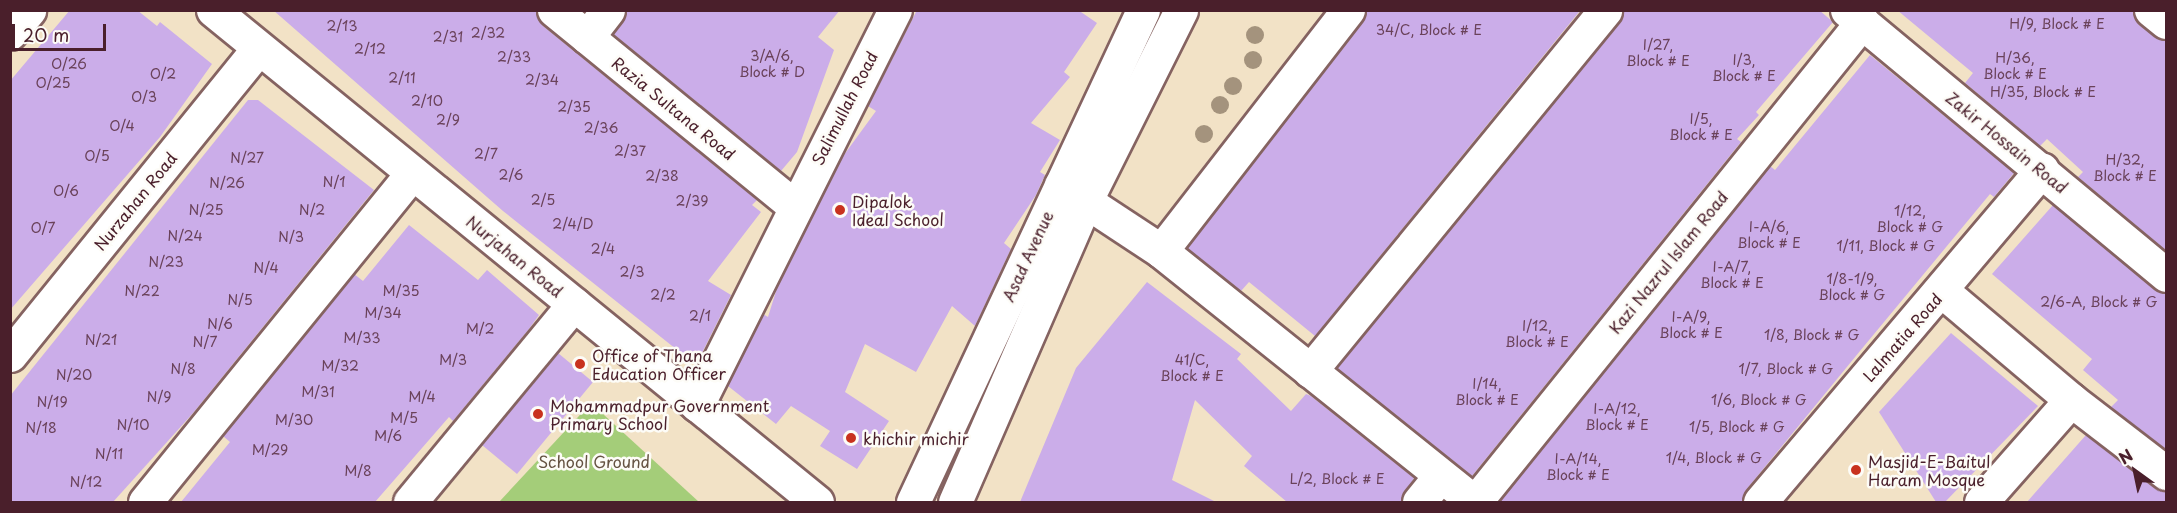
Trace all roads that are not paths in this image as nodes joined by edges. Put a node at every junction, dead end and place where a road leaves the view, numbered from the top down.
1 (29, 10) edge
2 (213, 10) edge
3 (554, 10) edge
4 (608, 10) edge
5 (895, 10) edge
6 (1143, 10) edge
7 (1180, 10) edge
8 (1348, 10) edge
9 (1605, 10) edge
10 (2151, 10) edge
11 (1854, 16) edge
12 (2166, 22) edge
13 (10, 33) edge
14 (587, 37) junction
15 (259, 48) junction
16 (2042, 170) junction
17 (412, 173) junction
18 (1073, 191) junction
19 (794, 206) junction
20 (1161, 251) junction
21 (2166, 275) edge
22 (1941, 291) junction
23 (574, 304) junction
24 (10, 355) edge
25 (1310, 371) junction
26 (2071, 400) junction
27 (697, 405) junction
28 (2166, 472) edge
29 (1440, 476) junction
30 (146, 502) edge
31 (410, 502) edge
32 (817, 502) edge
33 (913, 502) edge
34 (955, 502) edge
35 (1419, 502) edge
36 (1474, 502) edge
37 (1760, 502) edge
38 (1981, 502) edge

1 - 13 street
2 - 15 street, Nurjahan Road
3 - 14 street, Razia Sultana Road
4 - 14 street
5 - 19 street, Salimullah Road
6 - 18 street, Asad Avenue
7 - 18 street, Asad Avenue
8 - 20 street
9 - 25 street
10 - 12 street
11 - 16 street, Zakir Hossain Road
11 - 36 street, Kazi Nazrul Islam Road
14 - 19 street, Razia Sultana Road
15 - 17 street, Nurjahan Road
15 - 24 street, Nurzahan Road
16 - 21 street, Zakir Hossain Road
16 - 22 street, Lalmatia Road
17 - 23 street, Nurjahan Road
17 - 30 street
18 - 20 street
18 - 33 street, Asad Avenue
18 - 34 street, Asad Avenue
19 - 27 street, Salimullah Road
20 - 25 street
22 - 26 street
22 - 37 street, Lalmatia Road
23 - 27 street, Nurjahan Road
23 - 31 street
25 - 29 street
26 - 28 street
26 - 38 street
27 - 32 street, Nurjahan Road
29 - 35 street
29 - 36 street

